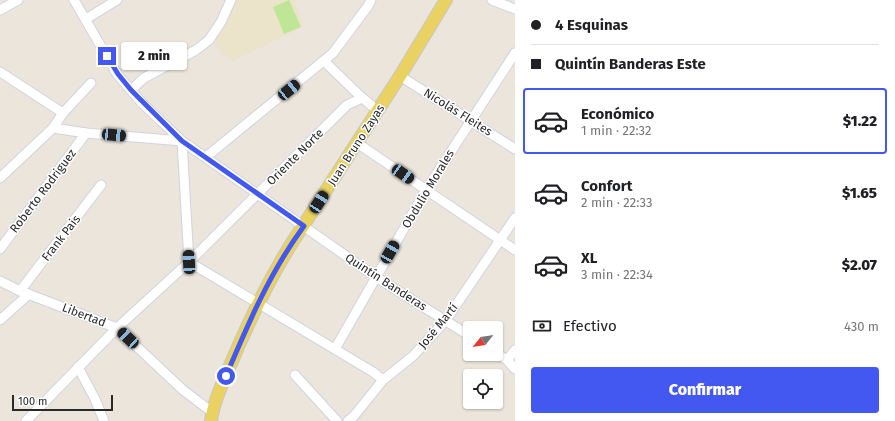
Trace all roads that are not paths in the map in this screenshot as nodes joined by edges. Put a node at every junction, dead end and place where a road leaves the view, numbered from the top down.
1 (18, 0) edge
2 (74, 0) edge
3 (117, 0) edge
4 (231, 0) edge
5 (371, 0) edge
6 (446, 0) edge
7 (492, 0) edge
8 (515, 9) edge
9 (0, 10) edge
10 (86, 19) junction
11 (515, 53) edge
12 (324, 61) junction
13 (0, 72) edge
14 (400, 76) junction
15 (91, 83) dead end
16 (131, 90) junction
17 (362, 98) junction
18 (378, 111) junction
19 (63, 113) junction
20 (471, 120) junction
21 (53, 128) junction
22 (86, 133) junction
23 (182, 141) junction
24 (357, 143) junction
25 (515, 149) edge
26 (206, 157) junction
27 (0, 178) edge
28 (102, 185) dead end
29 (426, 190) junction
30 (259, 194) junction
31 (515, 218) edge
32 (304, 226) junction
33 (500, 240) junction
34 (0, 249) edge
35 (515, 250) edge
36 (189, 262) junction
37 (376, 277) junction
38 (0, 281) edge
39 (24, 292) junction
40 (258, 304) junction
41 (0, 320) edge
42 (446, 320) junction
43 (117, 328) junction
44 (463, 331) edge
45 (335, 349) junction
46 (515, 350) edge
47 (503, 357) edge
48 (507, 360) junction
49 (78, 367) junction
50 (515, 369) edge
51 (295, 375) dead end
52 (383, 380) junction
53 (212, 416) edge
54 (26, 421) edge
55 (104, 421) edge
56 (337, 421) edge
57 (348, 421) edge

1 - 9 street
2 - 10 street, Quintín Banderas
3 - 10 street
4 - 16 street
5 - 12 street
6 - 14 main road, Juan Bruno Zayas
7 - 8 street
10 - 16 street, Quintín Banderas
11 - 20 street, Obdulio Morales
12 - 17 street
12 - 26 street
13 - 19 street
14 - 18 main road, Juan Bruno Zayas
14 - 20 street, Nicolás Fleites
15 - 19 street
16 - 23 street, Quintín Banderas
17 - 18 street
17 - 30 street, Oriente Norte
18 - 24 main road, Juan Bruno Zayas
19 - 21 street
20 - 25 street, Nicolás Fleites
20 - 29 street, Obdulio Morales
21 - 22 street
21 - 27 street
22 - 23 street
22 - 34 street, Roberto Rodriguez
23 - 26 street, Quintín Banderas
23 - 36 street
24 - 29 street
24 - 32 main road, Juan Bruno Zayas
26 - 30 street, Quintín Banderas
28 - 39 street, Frank Pais
29 - 33 street
29 - 37 street, Obdulio Morales
30 - 32 street, Quintín Banderas
30 - 36 street, Oriente Norte
31 - 33 street, José Martí
32 - 37 street, Quintín Banderas
32 - 40 main road, Juan Bruno Zayas
33 - 35 street
33 - 42 street, José Martí
36 - 40 street
36 - 43 street, Oriente Norte
37 - 42 street, Quintín Banderas
37 - 45 street, Obdulio Morales
38 - 39 street, Libertad
39 - 41 street, Frank Pais
39 - 43 street, Libertad
40 - 45 street
40 - 53 main road, Juan Bruno Zayas
42 - 44 street, Quintín Banderas
42 - 52 street, José Martí
43 - 49 street, Oriente Norte
43 - 53 street, Libertad
45 - 52 street
46 - 48 street
47 - 48 street
48 - 50 street
49 - 54 street, Oriente Norte
49 - 55 street
51 - 56 street
52 - 57 street, José Martí

